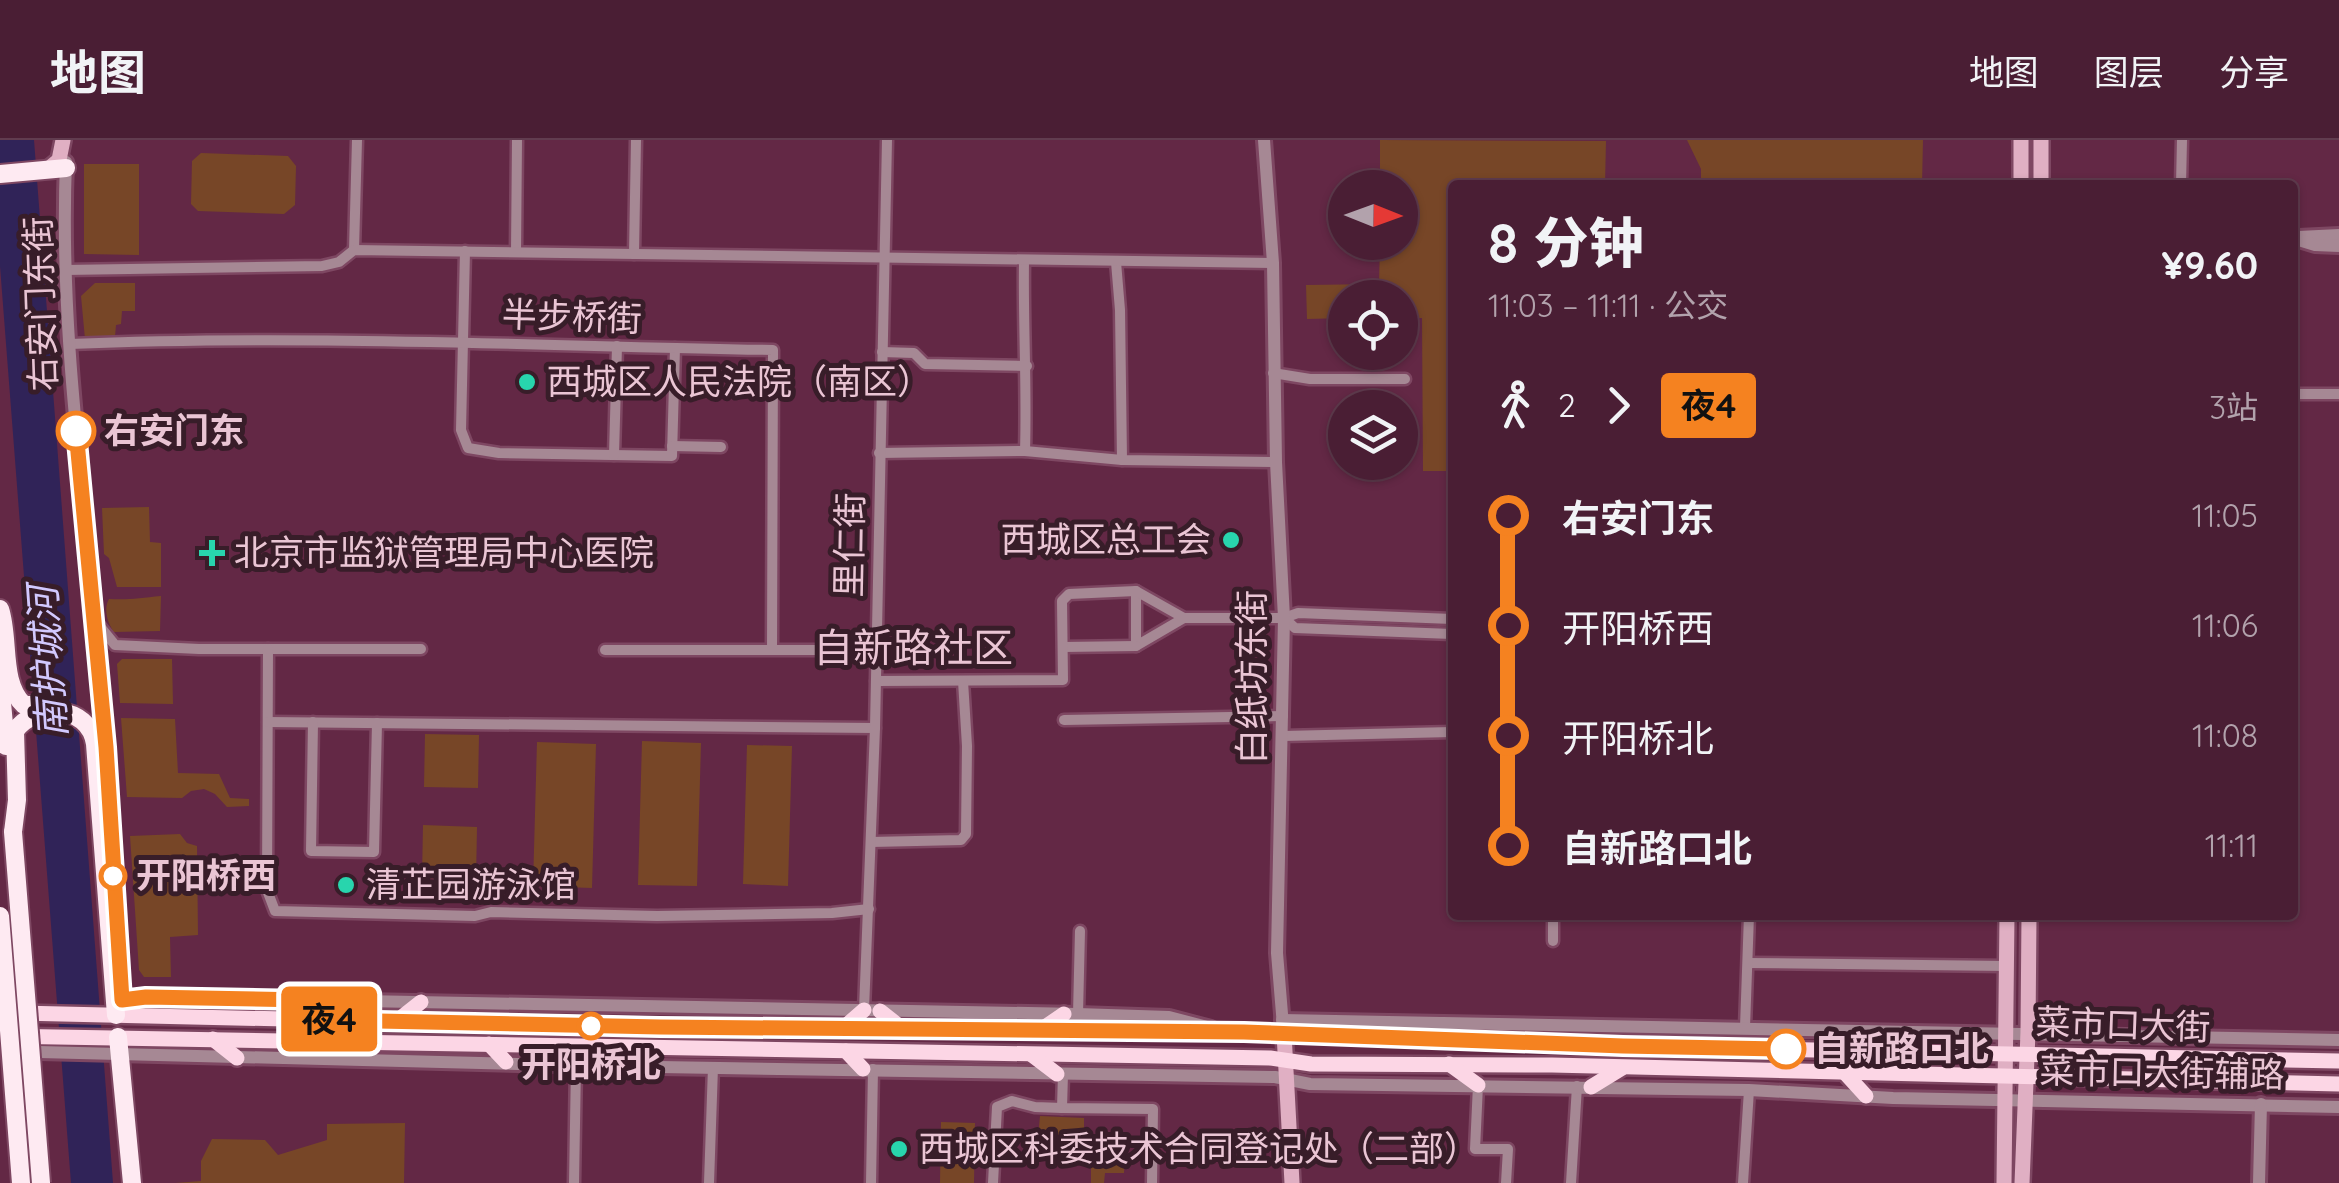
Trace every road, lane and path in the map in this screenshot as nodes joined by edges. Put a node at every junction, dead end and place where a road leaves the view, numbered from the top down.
1 (65, 140) edge
2 (356, 140) edge
3 (517, 140) edge
4 (636, 140) edge
5 (887, 140) edge
6 (1264, 140) edge
7 (2021, 140) edge
8 (2041, 140) edge
9 (2182, 140) edge
10 (53, 172) junction
11 (0, 177) edge
12 (2021, 180) edge
13 (2041, 180) edge
14 (2181, 180) edge
15 (2339, 235) edge
16 (2298, 237) edge
17 (2298, 239) edge
18 (2339, 246) edge
19 (354, 250) junction
20 (465, 250) junction
21 (516, 252) junction
22 (634, 254) junction
23 (884, 258) junction
24 (1024, 261) junction
25 (1116, 262) junction
26 (1273, 264) junction
27 (64, 270) junction
28 (464, 341) junction
29 (70, 344) junction
30 (617, 346) junction
31 (675, 348) junction
32 (882, 352) junction
33 (1027, 366) junction
34 (1273, 373) junction
35 (1404, 379) dead end
36 (2298, 394) edge
37 (2339, 394) edge
38 (672, 446) junction
39 (720, 448) dead end
40 (1025, 451) junction
41 (878, 453) junction
42 (614, 455) junction
43 (1122, 460) junction
44 (1276, 462) junction
45 (1136, 592) junction
46 (92, 596) junction
47 (0, 609) edge
48 (1184, 618) junction
49 (1284, 618) junction
50 (1448, 619) edge
51 (1448, 634) edge
52 (116, 645) junction
53 (1136, 646) junction
54 (421, 648) dead end
55 (1063, 648) junction
56 (268, 649) junction
57 (772, 649) junction
58 (605, 650) dead end
59 (876, 650) junction
60 (99, 677) junction
61 (0, 681) edge
62 (963, 681) junction
63 (876, 682) junction
64 (25, 712) junction
65 (85, 713) junction
66 (1283, 716) junction
67 (1064, 720) dead end
68 (268, 722) junction
69 (313, 722) junction
70 (377, 723) junction
71 (875, 728) junction
72 (1448, 732) edge
73 (1282, 736) junction
74 (106, 747) junction
75 (14, 832) junction
76 (871, 842) junction
77 (869, 908) junction
78 (0, 916) edge
79 (1553, 920) edge
80 (1748, 920) edge
81 (2008, 920) edge
82 (2029, 920) edge
83 (1080, 931) dead end
84 (1553, 941) dead end
85 (1748, 963) junction
86 (2006, 966) junction
87 (305, 1000) junction
88 (421, 1002) junction
89 (872, 1010) junction
90 (117, 1011) junction
91 (0, 1012) edge
92 (1071, 1014) junction
93 (330, 1020) junction
94 (396, 1021) junction
95 (1283, 1026) junction
96 (1745, 1027) junction
97 (842, 1029) junction
98 (903, 1029) junction
99 (1039, 1031) junction
100 (1223, 1031) junction
101 (2005, 1032) junction
102 (2028, 1032) junction
103 (0, 1036) edge
104 (212, 1038) junction
105 (2339, 1040) edge
106 (38, 1044) junction
107 (489, 1044) junction
108 (117, 1046) junction
109 (0, 1051) edge
110 (846, 1052) junction
111 (895, 1052) junction
112 (2005, 1052) junction
113 (2028, 1052) junction
114 (1032, 1055) junction
115 (237, 1058) junction
116 (2339, 1061) edge
117 (506, 1062) junction
118 (1450, 1064) junction
119 (576, 1065) junction
120 (713, 1067) junction
121 (1624, 1067) junction
122 (1288, 1069) junction
123 (872, 1070) junction
124 (1845, 1073) junction
125 (1060, 1074) junction
126 (2005, 1078) junction
127 (2025, 1078) junction
128 (2339, 1084) edge
129 (1478, 1085) junction
130 (1584, 1086) junction
131 (1749, 1090) junction
132 (1866, 1096) junction
133 (2004, 1101) junction
134 (2024, 1101) junction
135 (2264, 1104) junction
136 (2339, 1106) edge
137 (1062, 1108) junction
138 (21, 1183) edge
139 (40, 1183) edge
140 (135, 1183) edge
141 (574, 1183) edge
142 (709, 1183) edge
143 (871, 1183) edge
144 (993, 1183) edge
145 (1152, 1183) edge
146 (1292, 1183) edge
147 (1506, 1183) edge
148 (1571, 1183) edge
149 (1743, 1183) edge
150 (2004, 1183) edge
151 (2022, 1183) edge
152 (2259, 1183) edge
153 (2267, 1183) edge

1 - 10 main road
2 - 19 street
3 - 21 street
4 - 22 street
5 - 23 street, 里仁街
6 - 26 street, 白纸坊东街
7 - 12 main road
8 - 13 main road
9 - 14 street
10 - 11 highway
10 - 27 street, 右安门东街
15 - 16 street
17 - 18 street
19 - 20 street, 半步桥街
19 - 27 street, 半步桥街
20 - 21 street, 半步桥街
20 - 28 street
21 - 22 street, 半步桥街
22 - 23 street, 半步桥街
23 - 24 street, 半步桥街
23 - 32 street, 里仁街
24 - 25 street, 半步桥街
24 - 33 street
25 - 26 street, 半步桥街
25 - 43 street
26 - 34 street, 白纸坊东街
27 - 29 street, 右安门东街
28 - 29 street, 半步桥街
28 - 30 street, 半步桥街
28 - 42 street
29 - 46 street, 右安门东街
30 - 31 street, 半步桥街
30 - 42 street
31 - 38 street
31 - 57 street, 半步桥街
32 - 33 street
32 - 41 street, 里仁街
33 - 40 street
34 - 35 street
34 - 44 street, 白纸坊东街
36 - 37 street
38 - 39 street
38 - 42 street
40 - 41 street
40 - 43 street
41 - 59 street, 里仁街
43 - 44 street
44 - 49 street, 白纸坊东街
45 - 48 street
45 - 53 street
45 - 55 street
46 - 52 street
46 - 60 street, 右安门东街
47 - 64 highway
48 - 49 street
48 - 53 street
49 - 50 street
49 - 51 street
49 - 66 street, 白纸坊东街
52 - 56 street
52 - 60 street
53 - 55 street
54 - 56 street
55 - 62 street
56 - 68 street
57 - 58 street
57 - 59 street
59 - 63 street, 里仁街
60 - 74 street, 右安门东街
61 - 75 highway
62 - 63 street
62 - 76 street
63 - 71 street, 里仁街
64 - 65 highway
64 - 75 highway
65 - 74 highway
65 - 90 highway
66 - 67 street
66 - 73 street, 白纸坊东街
68 - 69 street
68 - 77 street
69 - 70 street
69 - 70 street
70 - 71 street
71 - 76 street, 里仁街
72 - 73 street
73 - 95 street, 白纸坊东街
74 - 90 street, 右安门东街
75 - 139 highway, bridge
76 - 77 street, 里仁街
77 - 89 street, 里仁街
78 - 138 highway, bridge
79 - 84 street
80 - 85 street
81 - 86 main road
82 - 102 main road
83 - 92 street
85 - 86 street
85 - 96 street
86 - 101 main road
87 - 88 street
87 - 90 street
87 - 93 main road
88 - 89 street
88 - 94 main road
89 - 92 street
89 - 97 main road
89 - 98 main road
90 - 91 main road, 菜市口大街
90 - 93 main road, 菜市口大街
90 - 108 street, 右安门东街
92 - 99 main road
92 - 100 street
93 - 94 main road, 菜市口大街
94 - 97 main road, 菜市口大街
95 - 96 street, 菜市口大街辅路
95 - 100 main road, 菜市口大街
95 - 112 main road, 菜市口大街
95 - 122 main road
96 - 101 street, 菜市口大街辅路
97 - 98 main road, 菜市口大街
98 - 99 main road, 菜市口大街
99 - 100 main road, 菜市口大街
101 - 102 street, 菜市口大街辅路
101 - 112 main road
102 - 105 street, 菜市口大街辅路
102 - 113 main road
103 - 106 main road, 菜市口大街
104 - 107 main road, 菜市口大街
104 - 108 main road, 菜市口大街
104 - 115 main road
106 - 108 main road, 菜市口大街
106 - 109 street
107 - 110 main road, 菜市口大街
107 - 117 main road
108 - 115 street, 菜市口大街辅路
108 - 140 highway
110 - 111 main road, 菜市口大街
110 - 123 main road
111 - 114 main road, 菜市口大街
111 - 123 main road
112 - 113 main road, 菜市口大街
112 - 126 main road
113 - 116 main road, 菜市口大街
113 - 127 main road
114 - 122 main road, 菜市口大街
114 - 125 main road
115 - 117 street, 菜市口大街辅路
117 - 119 street, 菜市口大街辅路
118 - 121 main road, 菜市口大街
118 - 122 main road, 菜市口大街
118 - 129 main road
119 - 120 street, 菜市口大街辅路
119 - 141 street
120 - 123 street, 菜市口大街辅路
120 - 142 street
121 - 124 main road, 菜市口大街
121 - 130 main road
122 - 125 street, 菜市口大街辅路
122 - 129 street, 菜市口大街辅路
122 - 146 main road
123 - 125 street, 菜市口大街辅路
123 - 143 street
124 - 126 main road, 菜市口大街
124 - 132 main road
125 - 137 street
126 - 127 main road, 菜市口大街
126 - 133 main road
127 - 128 main road, 菜市口大街
127 - 134 main road
129 - 130 street, 菜市口大街辅路
129 - 147 street
130 - 131 street, 菜市口大街辅路
130 - 148 street
131 - 132 street, 菜市口大街辅路
131 - 149 street
132 - 133 street, 菜市口大街辅路
133 - 134 street, 菜市口大街辅路
133 - 150 main road
134 - 135 street, 菜市口大街辅路
134 - 151 main road
135 - 136 street, 菜市口大街辅路
135 - 152 street
135 - 153 street
137 - 144 street
137 - 145 street

